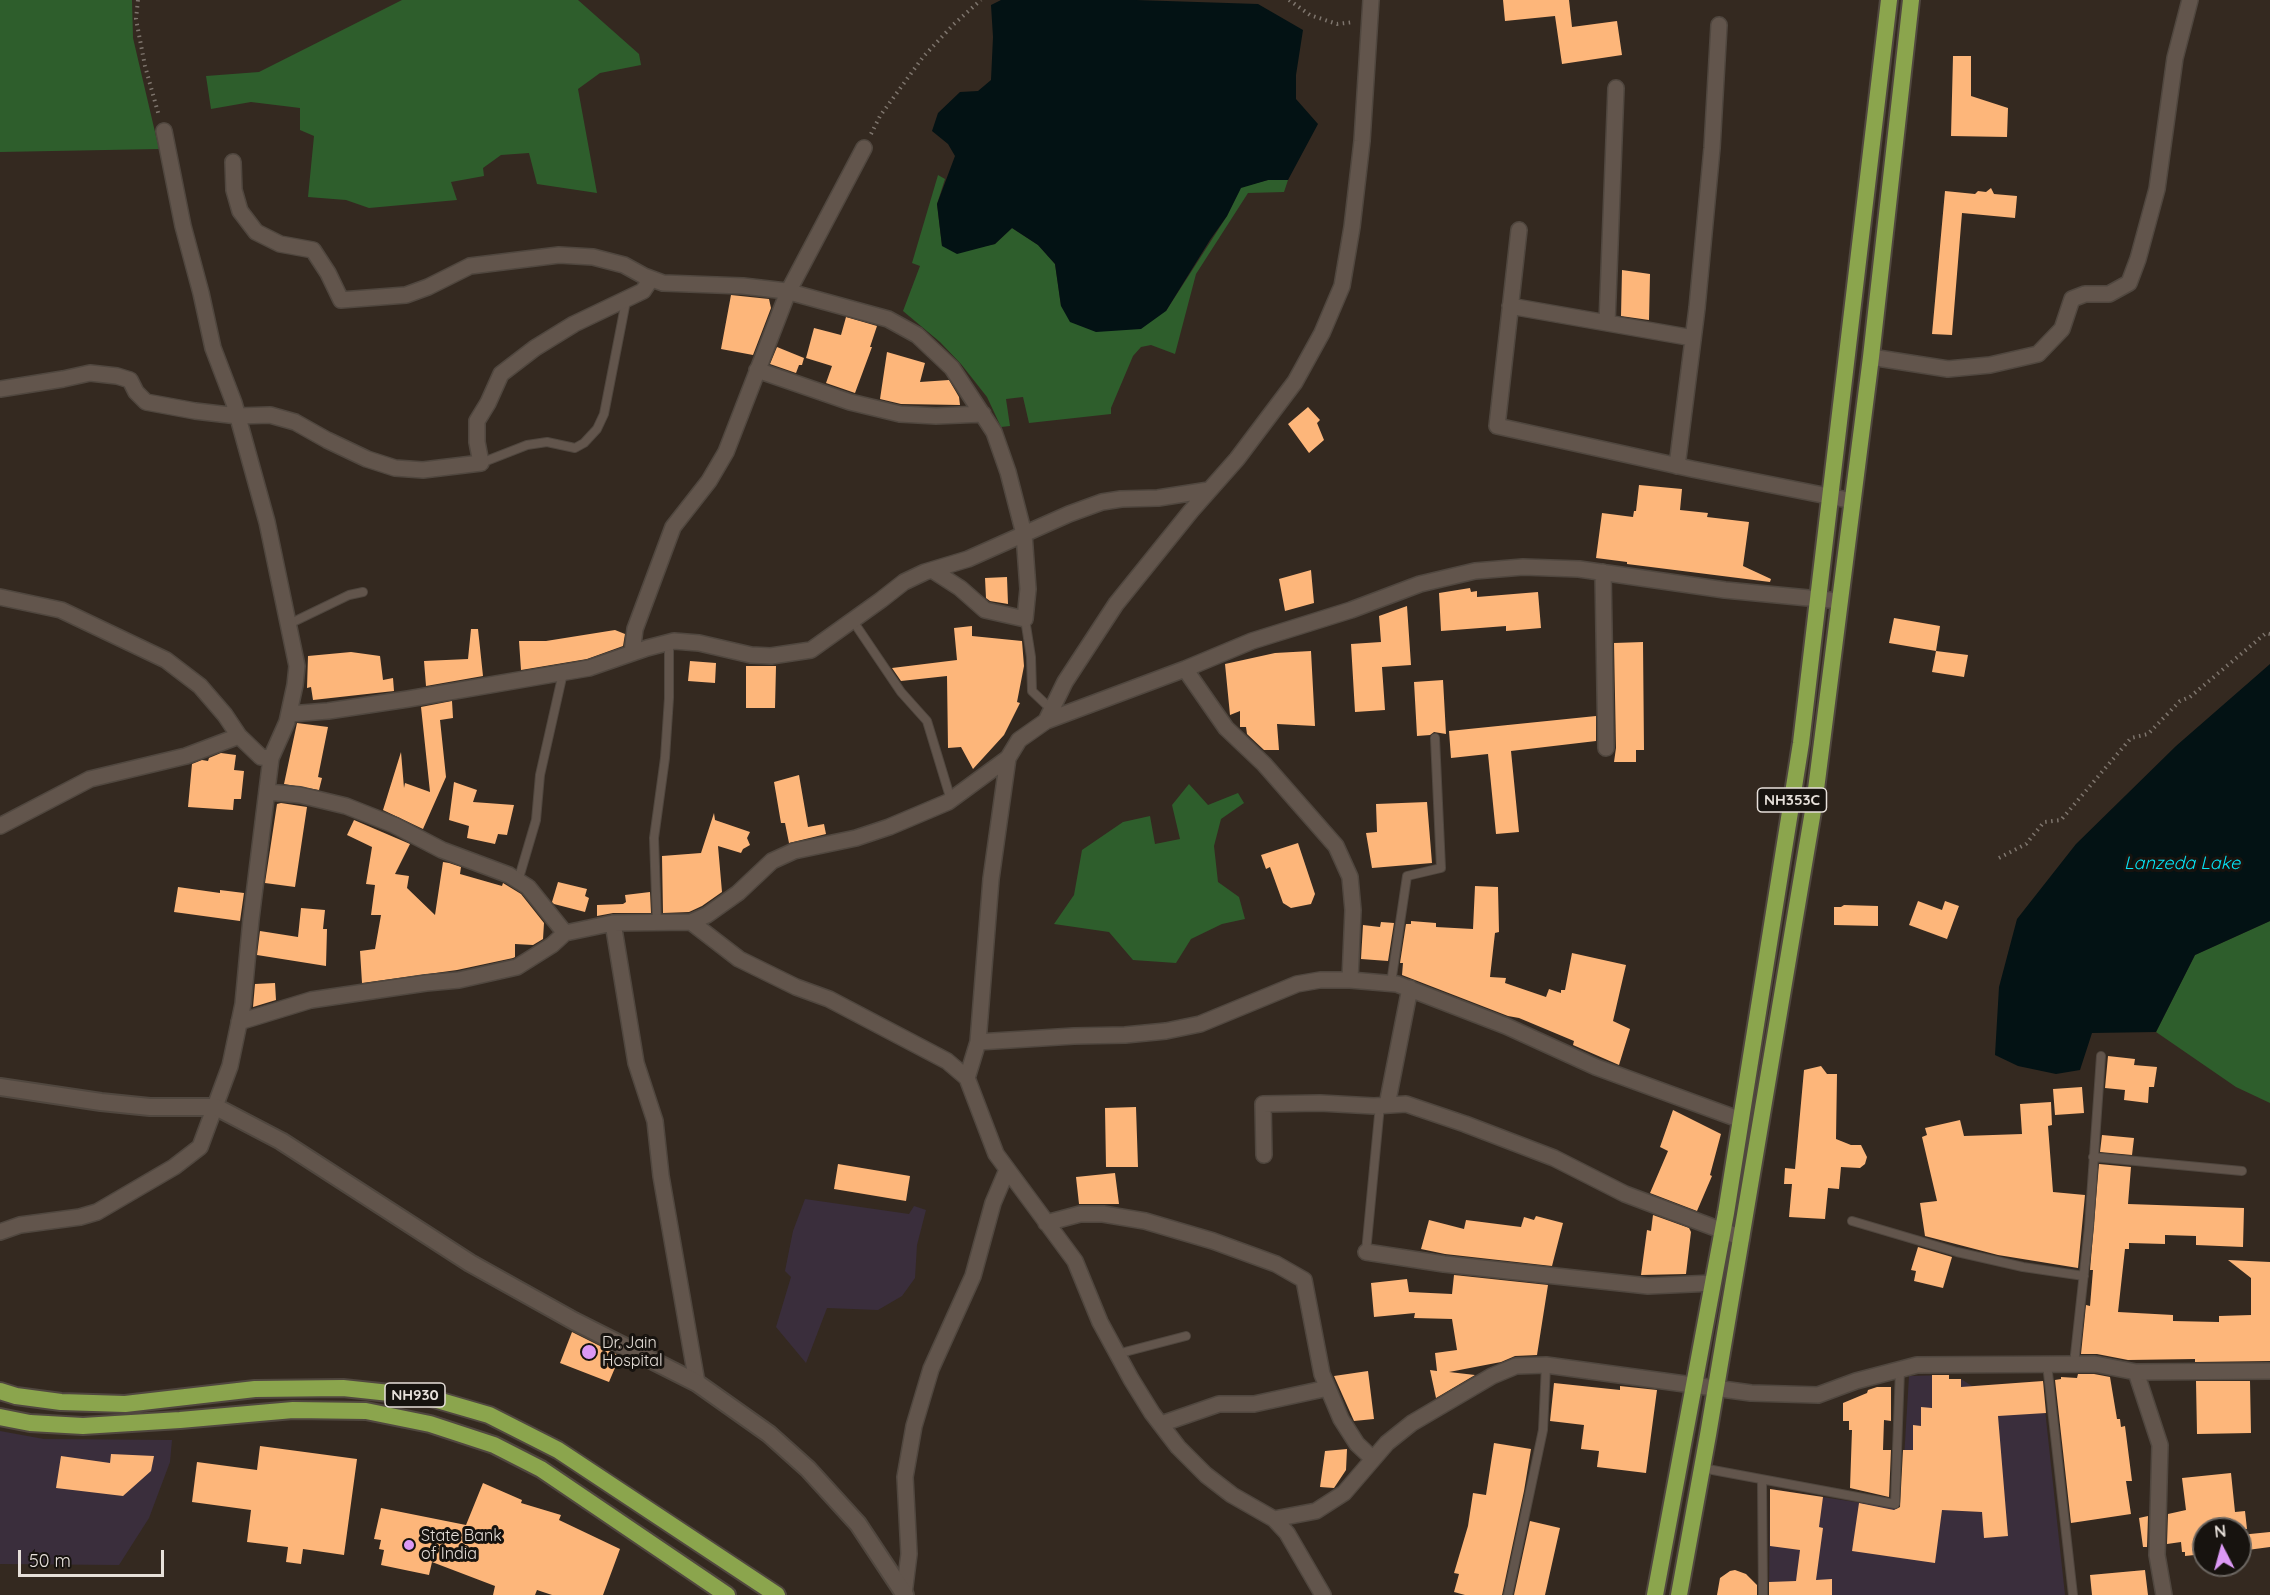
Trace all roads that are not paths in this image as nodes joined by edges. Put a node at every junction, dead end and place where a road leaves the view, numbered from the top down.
1 (1371, 0) edge
2 (1889, 0) edge
3 (1911, 0) edge
4 (2190, 0) edge
5 (1719, 25) dead end
6 (1616, 88) dead end
7 (164, 131) road end
8 (864, 148) road end
9 (233, 162) dead end
10 (1519, 230) dead end
11 (651, 279) junction
12 (788, 292) junction
13 (626, 299) junction
14 (1510, 306) junction
15 (1606, 323) junction
16 (1693, 338) junction
17 (1871, 357) junction
18 (757, 370) junction
19 (0, 389) edge
20 (983, 414) junction
21 (238, 416) junction
22 (481, 463) junction
23 (1677, 466) junction
24 (1209, 490) junction
25 (1830, 498) junction
26 (1853, 501) junction
27 (1024, 534) junction
28 (932, 570) junction
29 (1603, 572) junction
30 (363, 592) dead end
31 (0, 597) edge
32 (1818, 598) junction
33 (1840, 601) junction
34 (1025, 619) junction
35 (853, 621) junction
36 (289, 624) junction
37 (669, 643) junction
38 (632, 653) junction
39 (1185, 669) junction
40 (563, 673) junction
41 (289, 714) junction
42 (1049, 716) junction
43 (239, 736) junction
44 (1435, 738) dead end
45 (1606, 748) dead end
46 (271, 758) junction
47 (1008, 758) junction
48 (268, 792) junction
49 (951, 800) junction
50 (0, 826) edge
51 (518, 881) junction
52 (691, 922) junction
53 (613, 923) junction
54 (657, 923) junction
55 (565, 933) junction
56 (1350, 980) junction
57 (1391, 983) junction
58 (1410, 988) junction
59 (239, 1022) junction
60 (978, 1042) junction
61 (2101, 1056) dead end
62 (967, 1078) junction
63 (0, 1087) edge
64 (1383, 1105) junction
65 (216, 1107) junction
66 (1741, 1120) junction
67 (1264, 1155) dead end
68 (2093, 1157) junction
69 (1007, 1170) junction
70 (2242, 1171) dead end
71 (1852, 1221) dead end
72 (1047, 1223) junction
73 (1723, 1230) junction
74 (0, 1232) edge
75 (1742, 1238) junction
76 (1366, 1252) joint
77 (2084, 1276) junction
78 (1713, 1283) junction
79 (1186, 1336) dead end
80 (1117, 1354) junction
81 (2048, 1364) junction
82 (2074, 1364) junction
83 (1546, 1365) junction
84 (1900, 1370) junction
85 (2270, 1371) edge
86 (2136, 1372) junction
87 (697, 1383) junction
88 (1694, 1386) junction
89 (1716, 1387) junction
90 (1328, 1388) junction
91 (0, 1391) edge
92 (0, 1417) edge
93 (1161, 1424) junction
94 (1373, 1459) junction
95 (1702, 1468) junction
96 (1762, 1481) junction
97 (1275, 1519) junction
98 (905, 1594) edge
99 (728, 1595) edge
100 (777, 1595) edge
101 (1323, 1595) edge
102 (1508, 1595) edge
103 (1655, 1595) edge
104 (1679, 1595) edge
105 (1763, 1595) edge
106 (2073, 1595) edge
107 (2164, 1595) edge

1 - 24 street
2 - 25 highway, NH353C
3 - 17 highway, NH353C
4 - 17 street
5 - 16 street
6 - 15 street
7 - 21 street
8 - 12 street
9 - 11 street
10 - 14 street
11 - 12 street
11 - 13 street
12 - 18 street
12 - 20 street
13 - 22 street
13 - 22 lane
14 - 15 street
14 - 23 street
15 - 16 street
16 - 23 street
17 - 26 highway, NH353C
18 - 20 street
18 - 38 street
19 - 21 street
20 - 27 street
21 - 22 street
21 - 36 street
23 - 25 street
24 - 27 street
24 - 42 street
25 - 26 street
25 - 32 highway, NH353C
26 - 33 highway, NH353C
27 - 28 street
27 - 34 street
28 - 34 street
28 - 35 street
29 - 32 street
29 - 39 street
29 - 45 street
30 - 36 lane
31 - 43 street
32 - 33 street
32 - 66 highway, NH353C
33 - 75 highway, NH353C
34 - 42 lane
35 - 37 street
35 - 49 lane
36 - 41 street
37 - 38 street
37 - 54 lane
38 - 40 street
39 - 42 street
39 - 56 street
40 - 41 street
40 - 51 lane
41 - 46 street
42 - 47 street
43 - 46 street
43 - 50 street
44 - 57 lane
46 - 48 street
47 - 49 street
47 - 60 street
48 - 51 street
48 - 59 street
49 - 52 street
51 - 55 street
52 - 54 street
52 - 62 street
53 - 54 street
53 - 55 street
53 - 87 street
55 - 59 street
56 - 57 street
56 - 60 street
57 - 58 street
58 - 64 street
58 - 66 street
59 - 65 street
60 - 62 street
61 - 68 lane
62 - 69 street
63 - 65 street
64 - 67 street
64 - 73 street
64 - 76 lane
65 - 74 street
65 - 87 street
66 - 73 highway, NH353C
68 - 70 lane
68 - 77 lane
69 - 72 street
69 - 98 street
71 - 77 lane
72 - 80 street
72 - 90 street
73 - 75 street
73 - 78 highway, NH353C
75 - 89 highway, NH353C
76 - 78 street
77 - 82 lane
78 - 88 highway, NH353C
79 - 80 lane
80 - 93 street
81 - 82 street
81 - 84 street
81 - 106 lane
82 - 86 street
83 - 88 street
83 - 94 street
83 - 102 lane
84 - 89 street
84 - 96 lane
85 - 86 street
86 - 107 street
87 - 98 street
88 - 89 street
88 - 103 highway, NH353C
89 - 95 highway, NH353C
90 - 93 street
90 - 94 street
91 - 100 highway, NH930
92 - 99 highway, NH930
93 - 97 street
94 - 97 street
95 - 96 lane
95 - 104 highway, NH353C
96 - 105 lane
97 - 101 street

